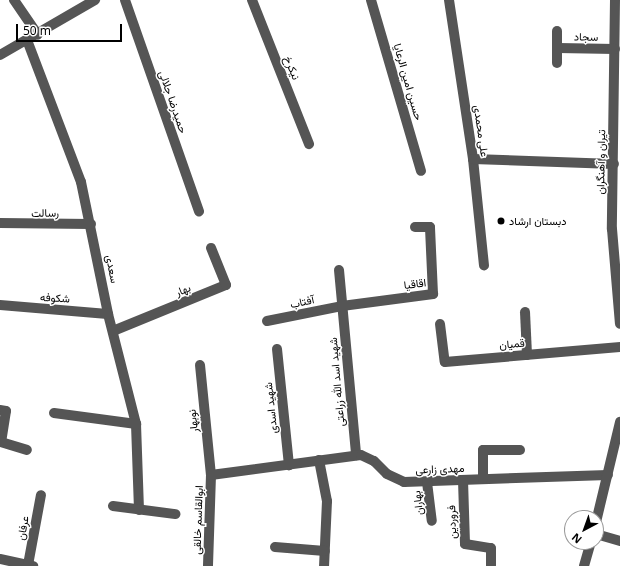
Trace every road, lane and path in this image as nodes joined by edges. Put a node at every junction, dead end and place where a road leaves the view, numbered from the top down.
1 (14, 0) edge
2 (95, 0) edge
3 (125, 0) edge
4 (252, 0) edge
5 (371, 0) edge
6 (449, 0) edge
7 (615, 0) edge
8 (617, 11) edge
9 (557, 31) dead end
10 (38, 35) junction
11 (27, 40) junction
12 (558, 48) junction
13 (614, 49) junction
14 (0, 55) edge
15 (617, 62) edge
16 (557, 63) dead end
17 (617, 138) edge
18 (309, 144) dead end
19 (473, 159) junction
20 (614, 164) junction
21 (421, 171) dead end
22 (199, 211) dead end
23 (0, 223) edge
24 (90, 224) junction
25 (415, 227) dead end
26 (616, 230) edge
27 (211, 248) dead end
28 (484, 265) dead end
29 (339, 270) dead end
30 (0, 305) edge
31 (342, 306) junction
32 (525, 312) dead end
33 (619, 313) edge
34 (108, 314) junction
35 (266, 321) dead end
36 (440, 324) dead end
37 (620, 324) edge
38 (114, 331) junction
39 (620, 347) edge
40 (277, 349) dead end
41 (527, 355) junction
42 (200, 365) dead end
43 (0, 410) edge
44 (54, 413) dead end
45 (620, 422) edge
46 (136, 424) junction
47 (27, 450) dead end
48 (520, 450) dead end
49 (617, 453) edge
50 (356, 456) junction
51 (319, 460) junction
52 (289, 464) junction
53 (211, 475) junction
54 (608, 476) junction
55 (484, 479) junction
56 (463, 480) junction
57 (427, 482) junction
58 (41, 494) dead end
59 (113, 506) dead end
60 (140, 510) junction
61 (599, 510) edge
62 (175, 514) dead end
63 (432, 521) dead end
64 (604, 536) edge
65 (620, 541) edge
66 (275, 547) dead end
67 (589, 550) edge
68 (326, 551) junction
69 (0, 559) edge
70 (491, 565) dead end
71 (30, 566) edge
72 (208, 566) edge
73 (324, 566) edge
74 (584, 566) edge

1 - 10 street
2 - 10 street
3 - 22 street, حمیدرضا جلالی
4 - 18 street, نیکرخ
5 - 21 street, حسین امین الرعایا
6 - 19 street, علی محمدی
7 - 8 street, تیران و آهنگران
8 - 13 street, تیران و آهنگران
9 - 12 street, سجاد
10 - 11 street
11 - 14 street
11 - 24 street, سعدی
12 - 13 street, سجاد
12 - 16 street, سجاد
13 - 15 street, تیران و آهنگران
15 - 17 street, تیران و آهنگران
17 - 20 street, تیران و آهنگران
19 - 20 street
19 - 28 street, علی محمدی
20 - 26 street, تیران و آهنگران
23 - 24 street, رسالت
24 - 34 street, سعدی
25 - 31 street, اقاقیا
26 - 33 street, تیران و آهنگران
27 - 38 street, بهار
29 - 31 street, شهید اسد الله زراعتی
30 - 34 street, شکوفه
31 - 35 street, آفتاب
31 - 50 street, شهید اسد الله زراعتی
32 - 41 street
33 - 37 street, تیران و آهنگران
34 - 38 street, سعدی
36 - 41 street, قمیان
38 - 46 street, سعدی
39 - 41 street, قمیان
40 - 52 street, شهید اسدی
42 - 53 street, نوبهار
43 - 47 street
44 - 46 street
45 - 49 street
46 - 60 street, سعدی
48 - 55 street
49 - 54 street
50 - 51 street, مهدی زارعی
50 - 57 street, مهدی زارعی
51 - 52 street, مهدی زارعی
51 - 68 street
52 - 53 street, مهدی زارعی
53 - 72 street, ابوالقاسم خالقی
54 - 55 street, مهدی زارعی
54 - 61 street
55 - 56 street, مهدی زارعی
56 - 57 street, مهدی زارعی
56 - 70 street, فروردین
57 - 63 street, بهاران
58 - 71 street, عرفان
59 - 60 street
60 - 62 street
64 - 65 street
66 - 68 street
67 - 74 street
68 - 73 street
69 - 71 street

